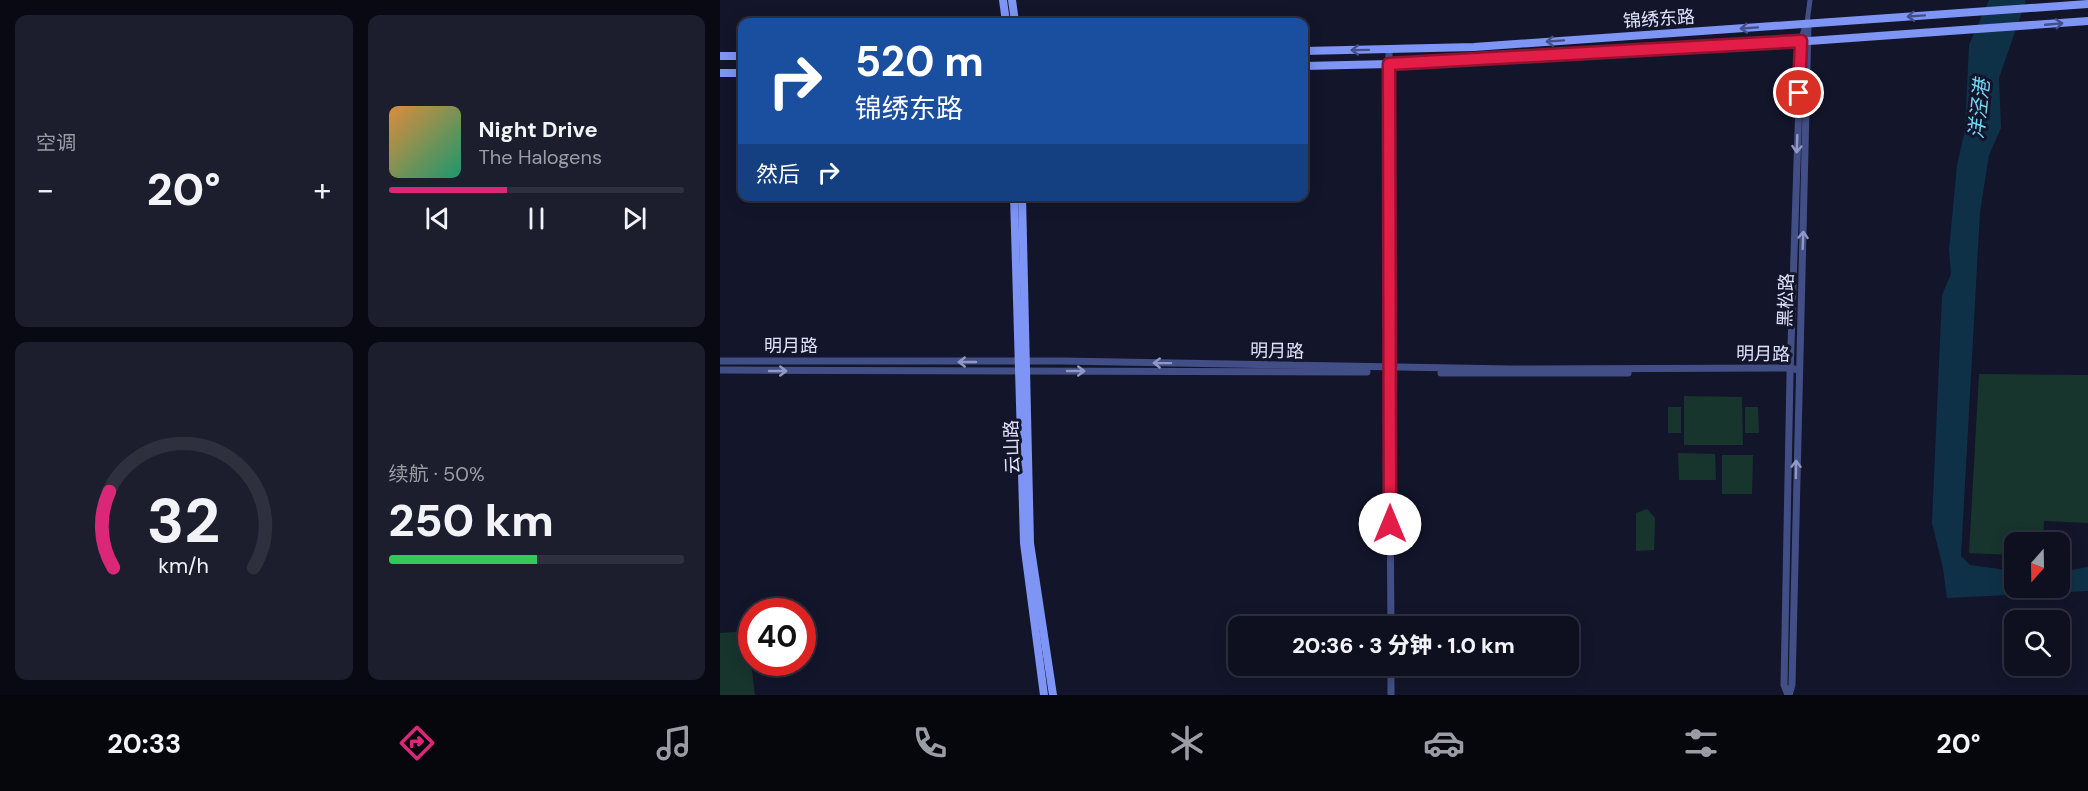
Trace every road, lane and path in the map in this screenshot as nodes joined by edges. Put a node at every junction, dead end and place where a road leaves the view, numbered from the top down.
1 (1003, 0) edge
2 (1012, 0) edge
3 (1810, 0) edge
4 (2088, 4) edge
5 (1005, 18) edge
6 (1014, 18) edge
7 (2088, 21) edge
8 (1807, 23) junction
9 (1805, 41) junction
10 (1389, 50) junction
11 (1308, 51) edge
12 (720, 56) edge
13 (738, 56) edge
14 (1389, 64) junction
15 (1308, 66) edge
16 (720, 73) edge
17 (738, 73) edge
18 (1014, 201) edge
19 (1022, 201) edge
20 (720, 361) edge
21 (1021, 362) junction
22 (720, 370) edge
23 (1389, 370) junction
24 (1790, 370) junction
25 (1798, 370) junction
26 (1021, 372) junction
27 (1391, 616) edge
28 (1391, 676) edge
29 (1044, 695) edge
30 (1053, 695) edge
31 (1391, 695) edge
32 (1789, 695) edge

1 - 5 main road
2 - 6 main road
3 - 8 street
4 -> 8 main road, 锦绣东路
9 -> 7 main road, 锦绣东路
8 - 9 street
8 -> 10 main road, 锦绣东路
9 - 14 main road, 锦绣东路
9 -> 24 street
25 -> 9 street, 黑松路
10 -> 11 main road, 锦绣东路
10 - 14 street
12 - 13 main road
14 - 15 main road, 锦绣东路
14 - 23 street
16 - 17 main road
18 - 21 main road, 云山路
19 - 21 main road, 云山路
21 -> 20 street, 明月路
23 -> 21 street, 明月路
21 - 26 main road, 云山路
22 -> 26 street, 明月路
23 - 24 street, 明月路
26 -> 23 street, 明月路
23 - 27 street
24 - 25 street, 明月路
24 - 32 street
32 -> 25 street, 黑松路
26 - 29 main road, 云山路
26 - 30 main road, 云山路
28 - 31 street

